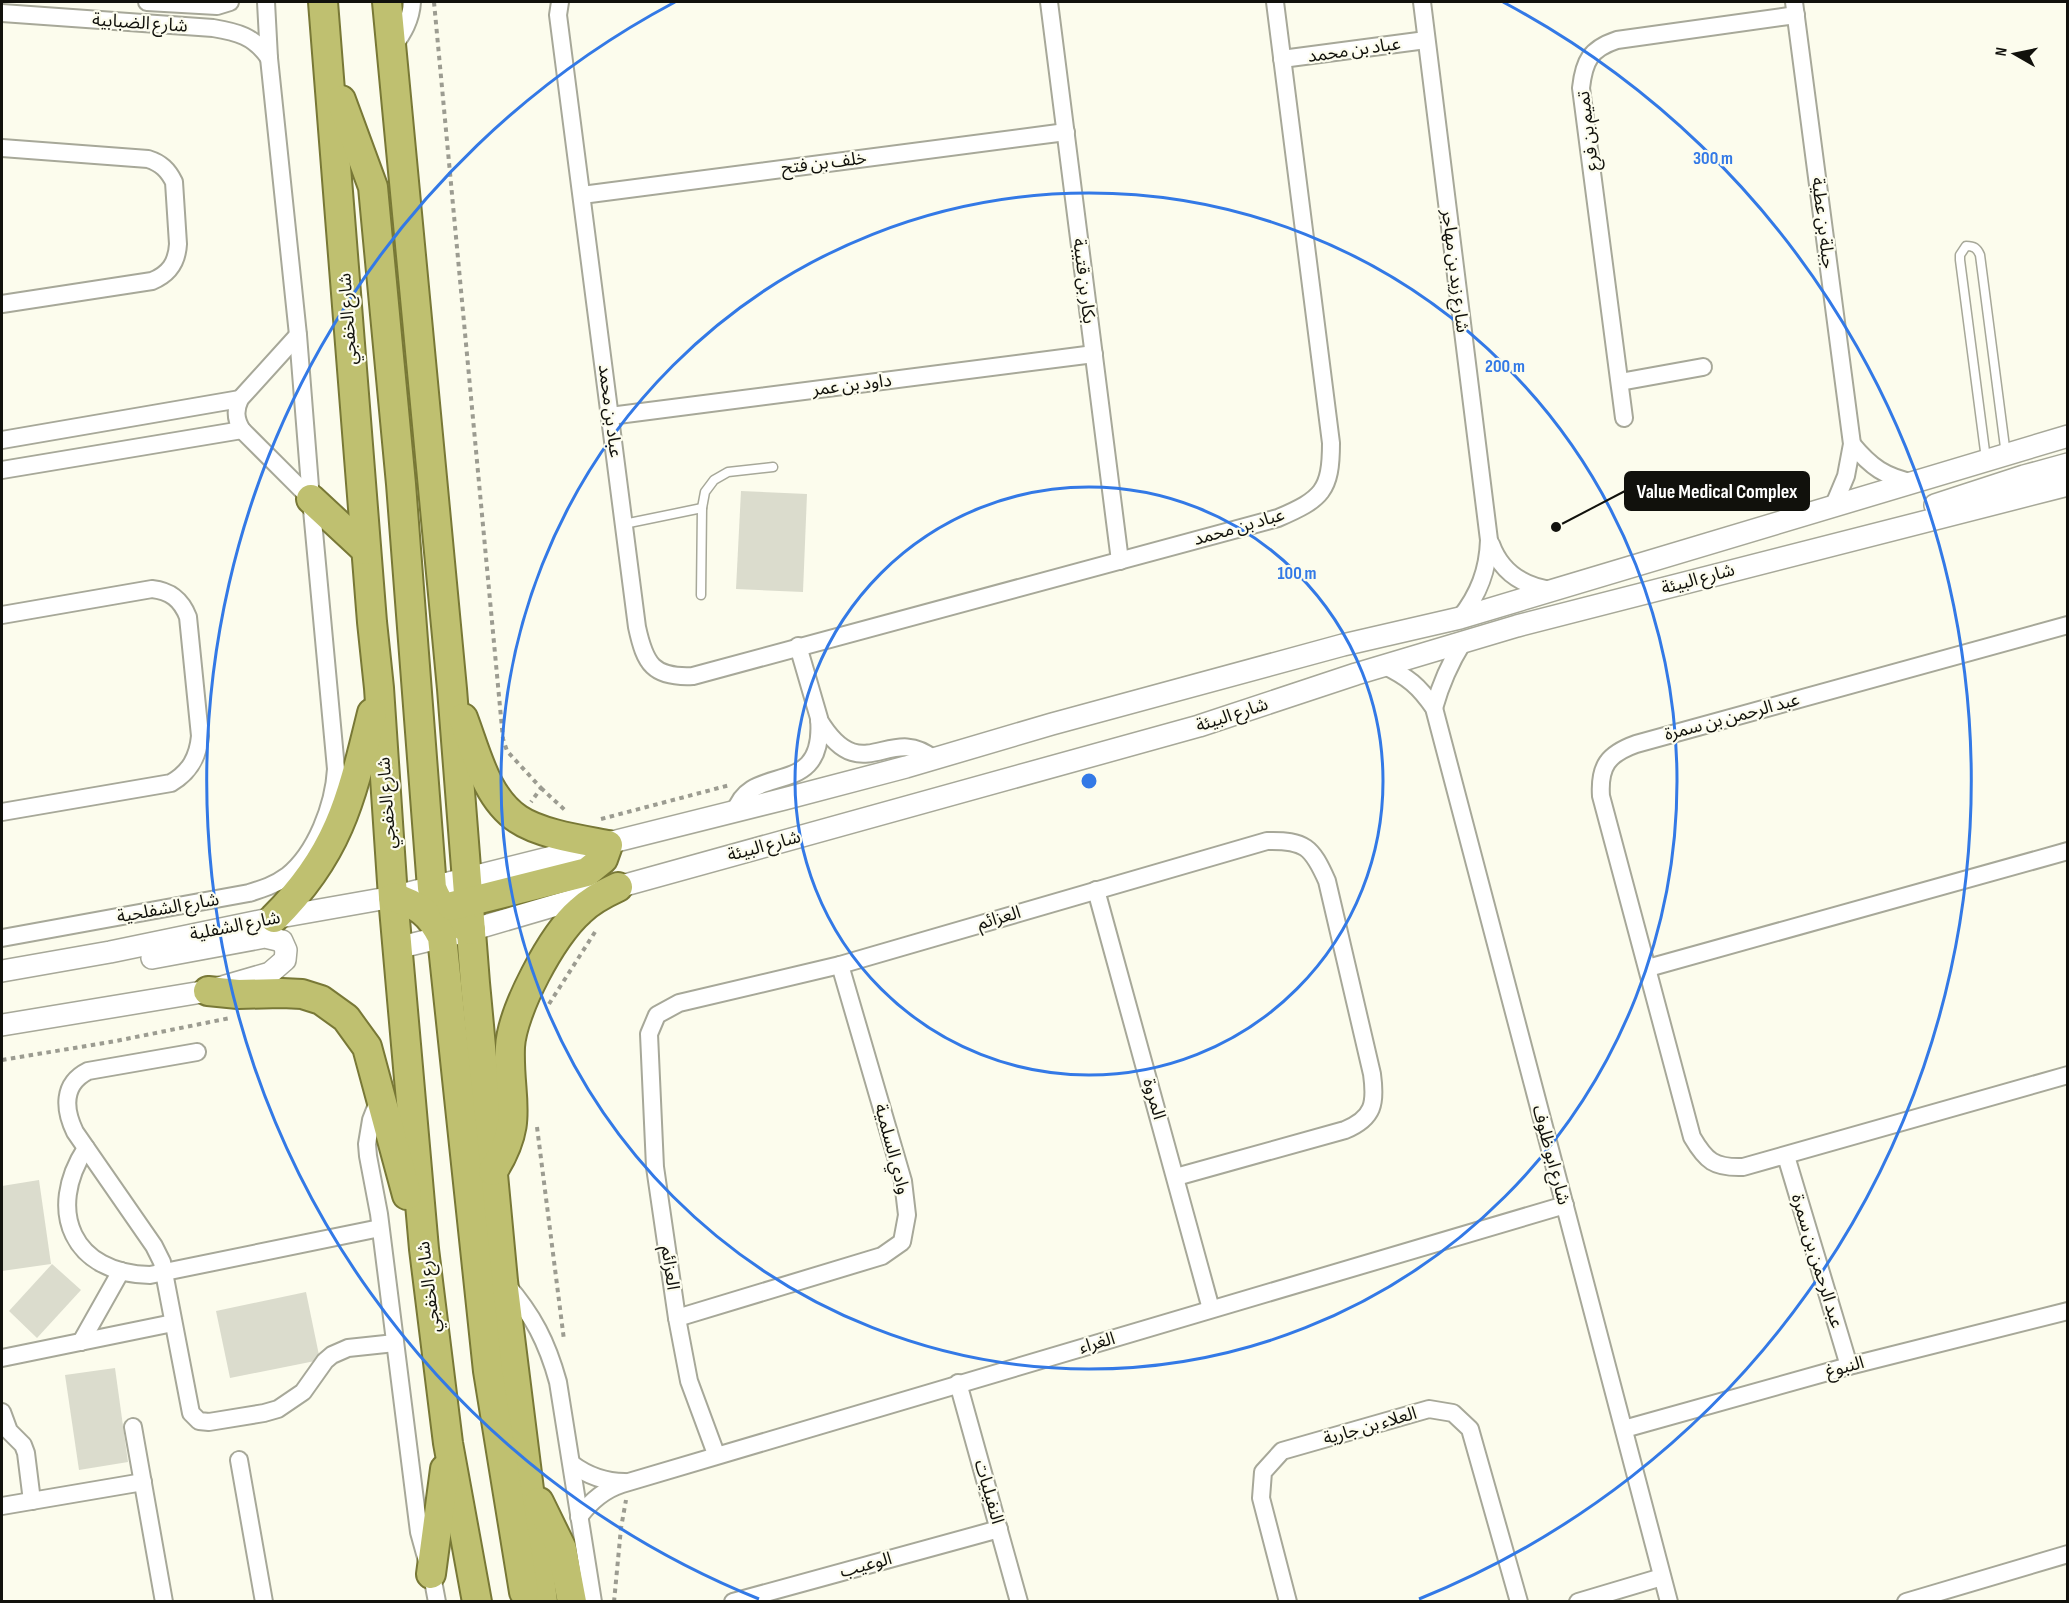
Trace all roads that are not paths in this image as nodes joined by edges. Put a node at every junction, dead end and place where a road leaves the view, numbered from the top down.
1 (147, 2) edge
2 (230, 2) edge
3 (266, 2) edge
4 (322, 2) edge
5 (387, 2) edge
6 (412, 2) edge
7 (560, 2) edge
8 (1049, 2) edge
9 (1275, 2) edge
10 (1422, 2) edge
11 (1795, 8) edge
12 (2, 13) edge
13 (1426, 40) junction
14 (392, 48) junction
15 (269, 58) junction
16 (1282, 60) junction
17 (329, 66) junction
18 (1066, 132) junction
19 (2, 148) edge
20 (582, 195) junction
21 (2, 304) edge
22 (298, 334) junction
23 (1094, 354) junction
24 (1703, 367) dead end
25 (1620, 382) junction
26 (240, 399) junction
27 (610, 416) junction
28 (1624, 418) dead end
29 (242, 430) junction
30 (2067, 436) edge
31 (2, 440) edge
32 (1852, 444) junction
33 (1996, 458) junction
34 (2067, 464) edge
35 (773, 467) dead end
36 (2, 470) edge
37 (1917, 483) junction
38 (2067, 485) edge
39 (311, 499) junction
40 (1833, 507) junction
41 (702, 508) junction
42 (624, 524) junction
43 (1896, 528) junction
44 (1489, 540) junction
45 (366, 550) junction
46 (1120, 561) junction
47 (1553, 590) junction
48 (701, 596) dead end
49 (2, 615) edge
50 (1460, 618) junction
51 (2067, 625) edge
52 (1463, 642) junction
53 (798, 646) junction
54 (1383, 666) junction
55 (379, 688) junction
56 (452, 689) junction
57 (1434, 708) junction
58 (819, 718) junction
59 (934, 759) junction
60 (2, 812) edge
61 (735, 812) junction
62 (608, 845) junction
63 (2067, 851) edge
64 (618, 887) junction
65 (1096, 890) junction
66 (393, 897) junction
67 (447, 905) junction
68 (274, 918) junction
69 (471, 930) junction
70 (2, 938) edge
71 (397, 948) junction
72 (110, 952) junction
73 (840, 964) junction
74 (1648, 968) junction
75 (2, 970) edge
76 (208, 992) junction
77 (2, 1025) edge
78 (197, 1052) dead end
79 (2067, 1076) edge
80 (380, 1097) junction
81 (86, 1148) junction
82 (1786, 1156) junction
83 (493, 1171) junction
84 (1176, 1177) junction
85 (1565, 1205) junction
86 (380, 1228) junction
87 (424, 1249) junction
88 (122, 1271) junction
89 (165, 1272) junction
90 (503, 1281) junction
91 (1211, 1309) junction
92 (2067, 1311) edge
93 (677, 1318) junction
94 (173, 1323) junction
95 (81, 1342) junction
96 (395, 1343) junction
97 (2, 1358) edge
98 (1849, 1366) junction
99 (958, 1383) junction
100 (2, 1412) edge
101 (133, 1427) dead end
102 (1624, 1430) junction
103 (448, 1443) junction
104 (716, 1454) junction
105 (239, 1460) dead end
106 (572, 1464) junction
107 (143, 1482) junction
108 (629, 1482) junction
109 (530, 1486) junction
110 (32, 1501) junction
111 (2, 1506) edge
112 (579, 1517) junction
113 (999, 1528) junction
114 (2067, 1554) edge
115 (431, 1574) junction
116 (1662, 1577) junction
117 (164, 1602) edge
118 (264, 1602) edge
119 (436, 1602) edge
120 (477, 1602) edge
121 (525, 1602) edge
122 (543, 1602) edge
123 (572, 1602) edge
124 (593, 1602) edge
125 (733, 1602) edge
126 (1019, 1602) edge
127 (1288, 1602) edge
128 (1519, 1602) edge
129 (1578, 1602) edge
130 (1669, 1602) edge
131 (1906, 1602) edge

1 - 2 street, شارع الضبابية
3 - 15 street
4 - 17 highway, شارع الخفجي
5 - 14 highway
6 - 14 street
7 - 20 street, عباد بن محمد
8 - 18 street, بكار بن قتيبة
9 - 16 street, عباد بن محمد
10 - 13 street, شارع زيد بن مهاجر
11 - 25 street, تميم بن فرع
11 - 32 street, جبلة بن عطية
12 - 15 street, شارع الضبابية
13 - 16 street, عباد بن محمد
13 - 44 street, شارع زيد بن مهاجر
14 - 56 highway
15 - 22 street
16 - 46 street, عباد بن محمد
17 - 45 highway, شارع الخفجي
17 - 67 highway
18 - 20 street, خلف بن فتح
18 - 23 street, بكار بن قتيبة
19 - 21 street
20 - 27 street, عباد بن محمد
22 - 26 street
22 - 39 street
23 - 27 street, داود بن عمر
23 - 46 street, بكار بن قتيبة
24 - 25 street
25 - 28 street, تميم بن فرع
26 - 29 street
26 - 31 street
27 - 42 street, عباد بن محمد
29 - 36 street
29 - 39 street
30 - 33 street, شارع البيئة
32 - 37 street
32 - 40 street, جبلة بن عطية
33 - 33 lane
33 - 37 street, شارع البيئة
34 - 43 street
35 - 41 lane
37 - 40 street, شارع البيئة
38 - 43 street, شارع البيئة
39 - 45 highway
39 - 70 street, شارع الشفلحية
40 - 47 street, شارع البيئة
41 - 42 lane
41 - 48 lane
42 - 53 street, عباد بن محمد
43 - 52 street, شارع البيئة
44 - 47 street, شارع زيد بن مهاجر
44 - 50 street, شارع زيد بن مهاجر
45 - 55 highway, شارع الخفجي
46 - 53 street, عباد بن محمد
47 - 50 street, شارع البيئة
49 - 60 street
50 - 59 street, شارع البيئة
51 - 74 street, عبد الرحمن بن سمرة
52 - 54 street, شارع البيئة
52 - 57 street
53 - 58 street
54 - 57 street, شارع ابو ظلوف
54 - 64 street, شارع البيئة
55 - 66 highway, شارع الخفجي
55 - 68 highway
56 - 62 highway
56 - 67 highway
57 - 85 street, شارع ابو ظلوف
58 - 59 street
58 - 61 street
59 - 61 street, شارع البيئة
61 - 62 street, شارع البيئة
62 - 67 highway
63 - 74 street
64 - 69 street, شارع البيئة
64 - 83 highway
65 - 73 street, العزائم
65 - 84 street, المروة
65 - 84 street, العزائم
66 - 67 highway
66 - 68 street, شارع الشفلية
66 - 71 highway, شارع الخفجي
67 - 69 highway
67 - 71 highway
67 - 121 highway
68 - 72 street, شارع الشفلية
69 - 83 highway
71 - 87 highway, شارع الخفجي
72 - 75 street, شارع الشفلية
72 - 76 street
73 - 93 street, العزائم
73 - 93 street, وادي السلمية
74 - 82 street, عبد الرحمن بن سمرة
76 - 77 street
76 - 80 highway
78 - 81 street
79 - 82 street, عبد الرحمن بن سمرة
80 - 86 street
80 - 87 highway
81 - 88 street
81 - 89 street
82 - 98 street, عبد الرحمن بن سمرة
83 - 90 highway
84 - 91 street, المروة
85 - 91 street, الغراء
85 - 102 street, شارع ابو ظلوف
86 - 89 street
86 - 96 street
87 - 103 highway, شارع الخفجي
88 - 89 street
88 - 95 street
89 - 94 street
90 - 106 street
90 - 109 highway
91 - 99 street, الغراء
92 - 98 street, النبوغ
93 - 104 street, العزائم
94 - 95 street
94 - 96 street
95 - 97 street
96 - 115 street
98 - 102 street, النبوغ
99 - 104 street, الغراء
99 - 113 street, النفيليات
100 - 110 street
101 - 107 street
102 - 116 street, شارع ابو ظلوف
103 - 115 highway
103 - 120 highway, شارع الخفجي
104 - 108 street, الغراء
105 - 118 street
106 - 108 street, الغراء
106 - 112 street
107 - 110 street
107 - 117 street
108 - 112 street, الغراء
109 - 122 highway
109 - 123 highway
110 - 111 street
112 - 124 street
113 - 125 street, الوعيب
113 - 126 street, النفيليات
114 - 131 street
115 - 119 street
116 - 129 street
116 - 130 street, شارع ابو ظلوف
127 - 128 street, العلاء بن جارية

